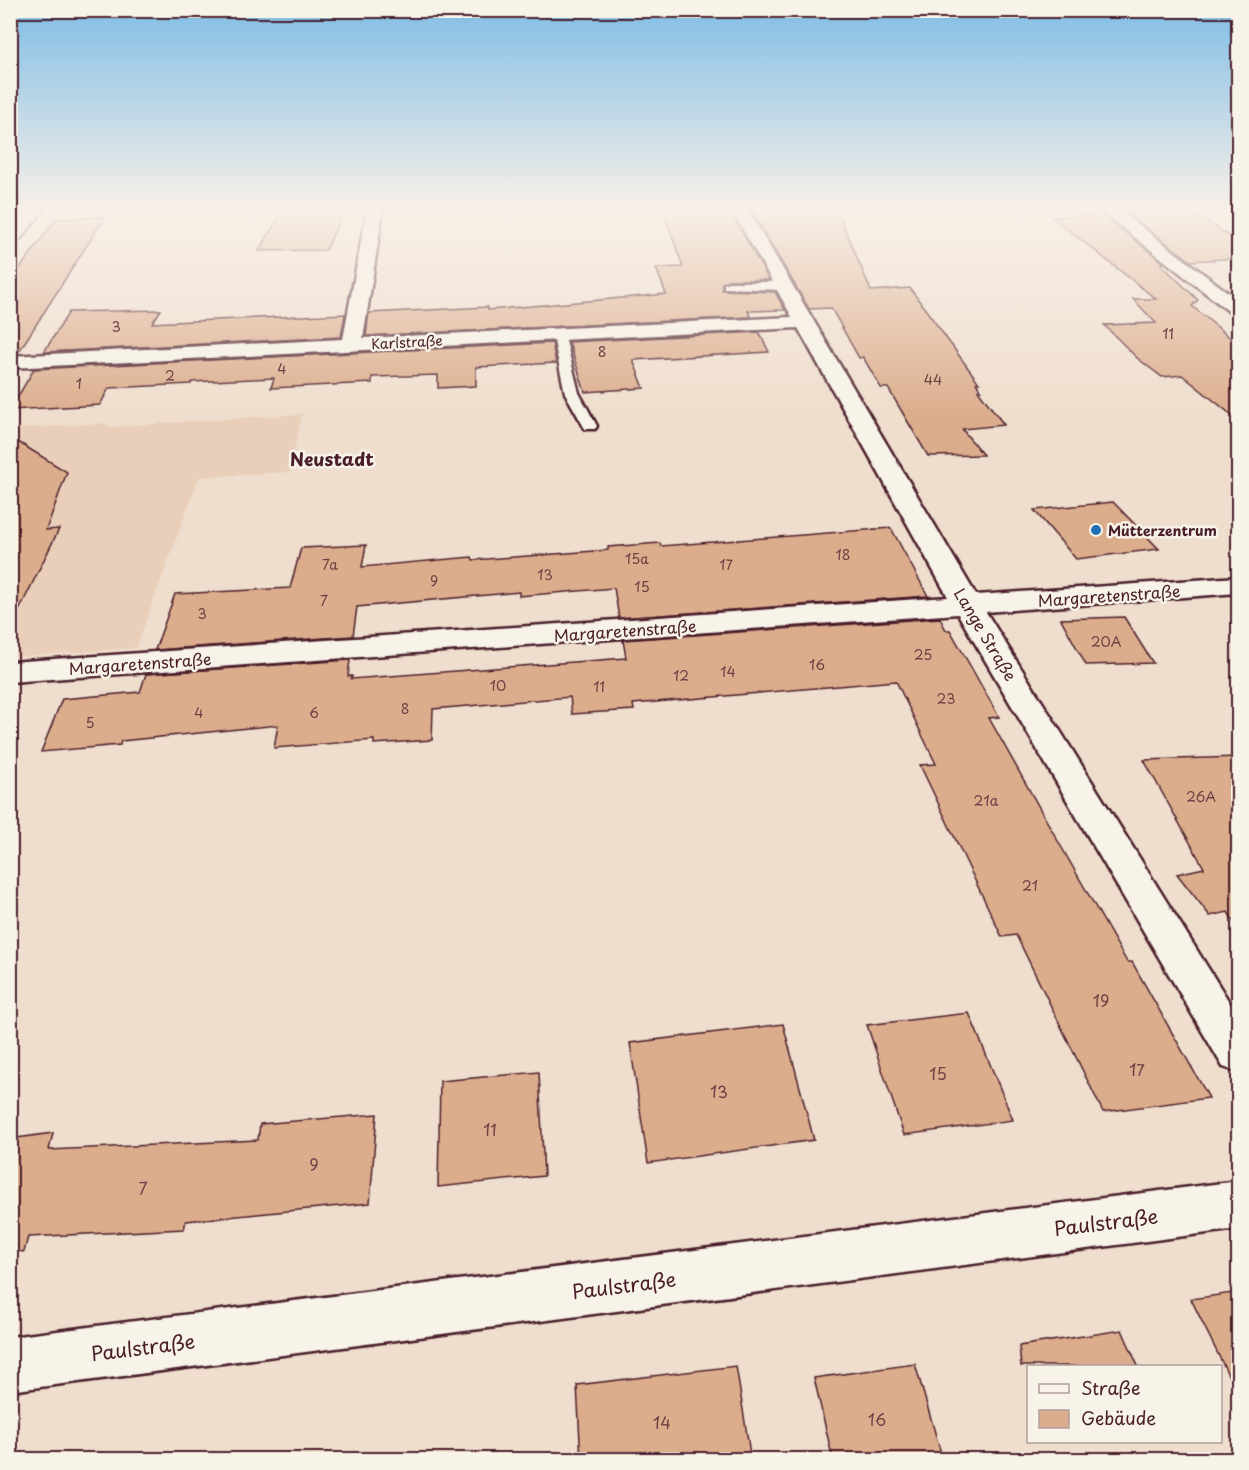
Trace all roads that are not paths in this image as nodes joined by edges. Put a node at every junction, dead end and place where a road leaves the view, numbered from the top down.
1 (363, 279) edge
2 (779, 279) edge
3 (1199, 279) edge
4 (728, 286) dead end
5 (783, 286) junction
6 (1239, 309) edge
7 (803, 322) junction
8 (561, 334) junction
9 (352, 344) junction
10 (10, 362) edge
11 (590, 426) dead end
12 (1239, 585) edge
13 (968, 606) junction
14 (10, 672) edge
15 (1239, 1053) edge
16 (1239, 1205) edge
17 (10, 1364) edge

1 - 9 street
2 - 5 street, Lange Straße
3 - 6 street
4 - 5 lane
5 - 7 street, Lange Straße
7 - 8 street, Karlstraße
7 - 13 street, Lange Straße
8 - 9 street, Karlstraße
8 - 11 lane
9 - 10 street, Karlstraße
12 - 13 street, Margaretenstraße
13 - 14 street, Margaretenstraße
13 - 15 street, Lange Straße
16 - 17 street, Paulstraße

